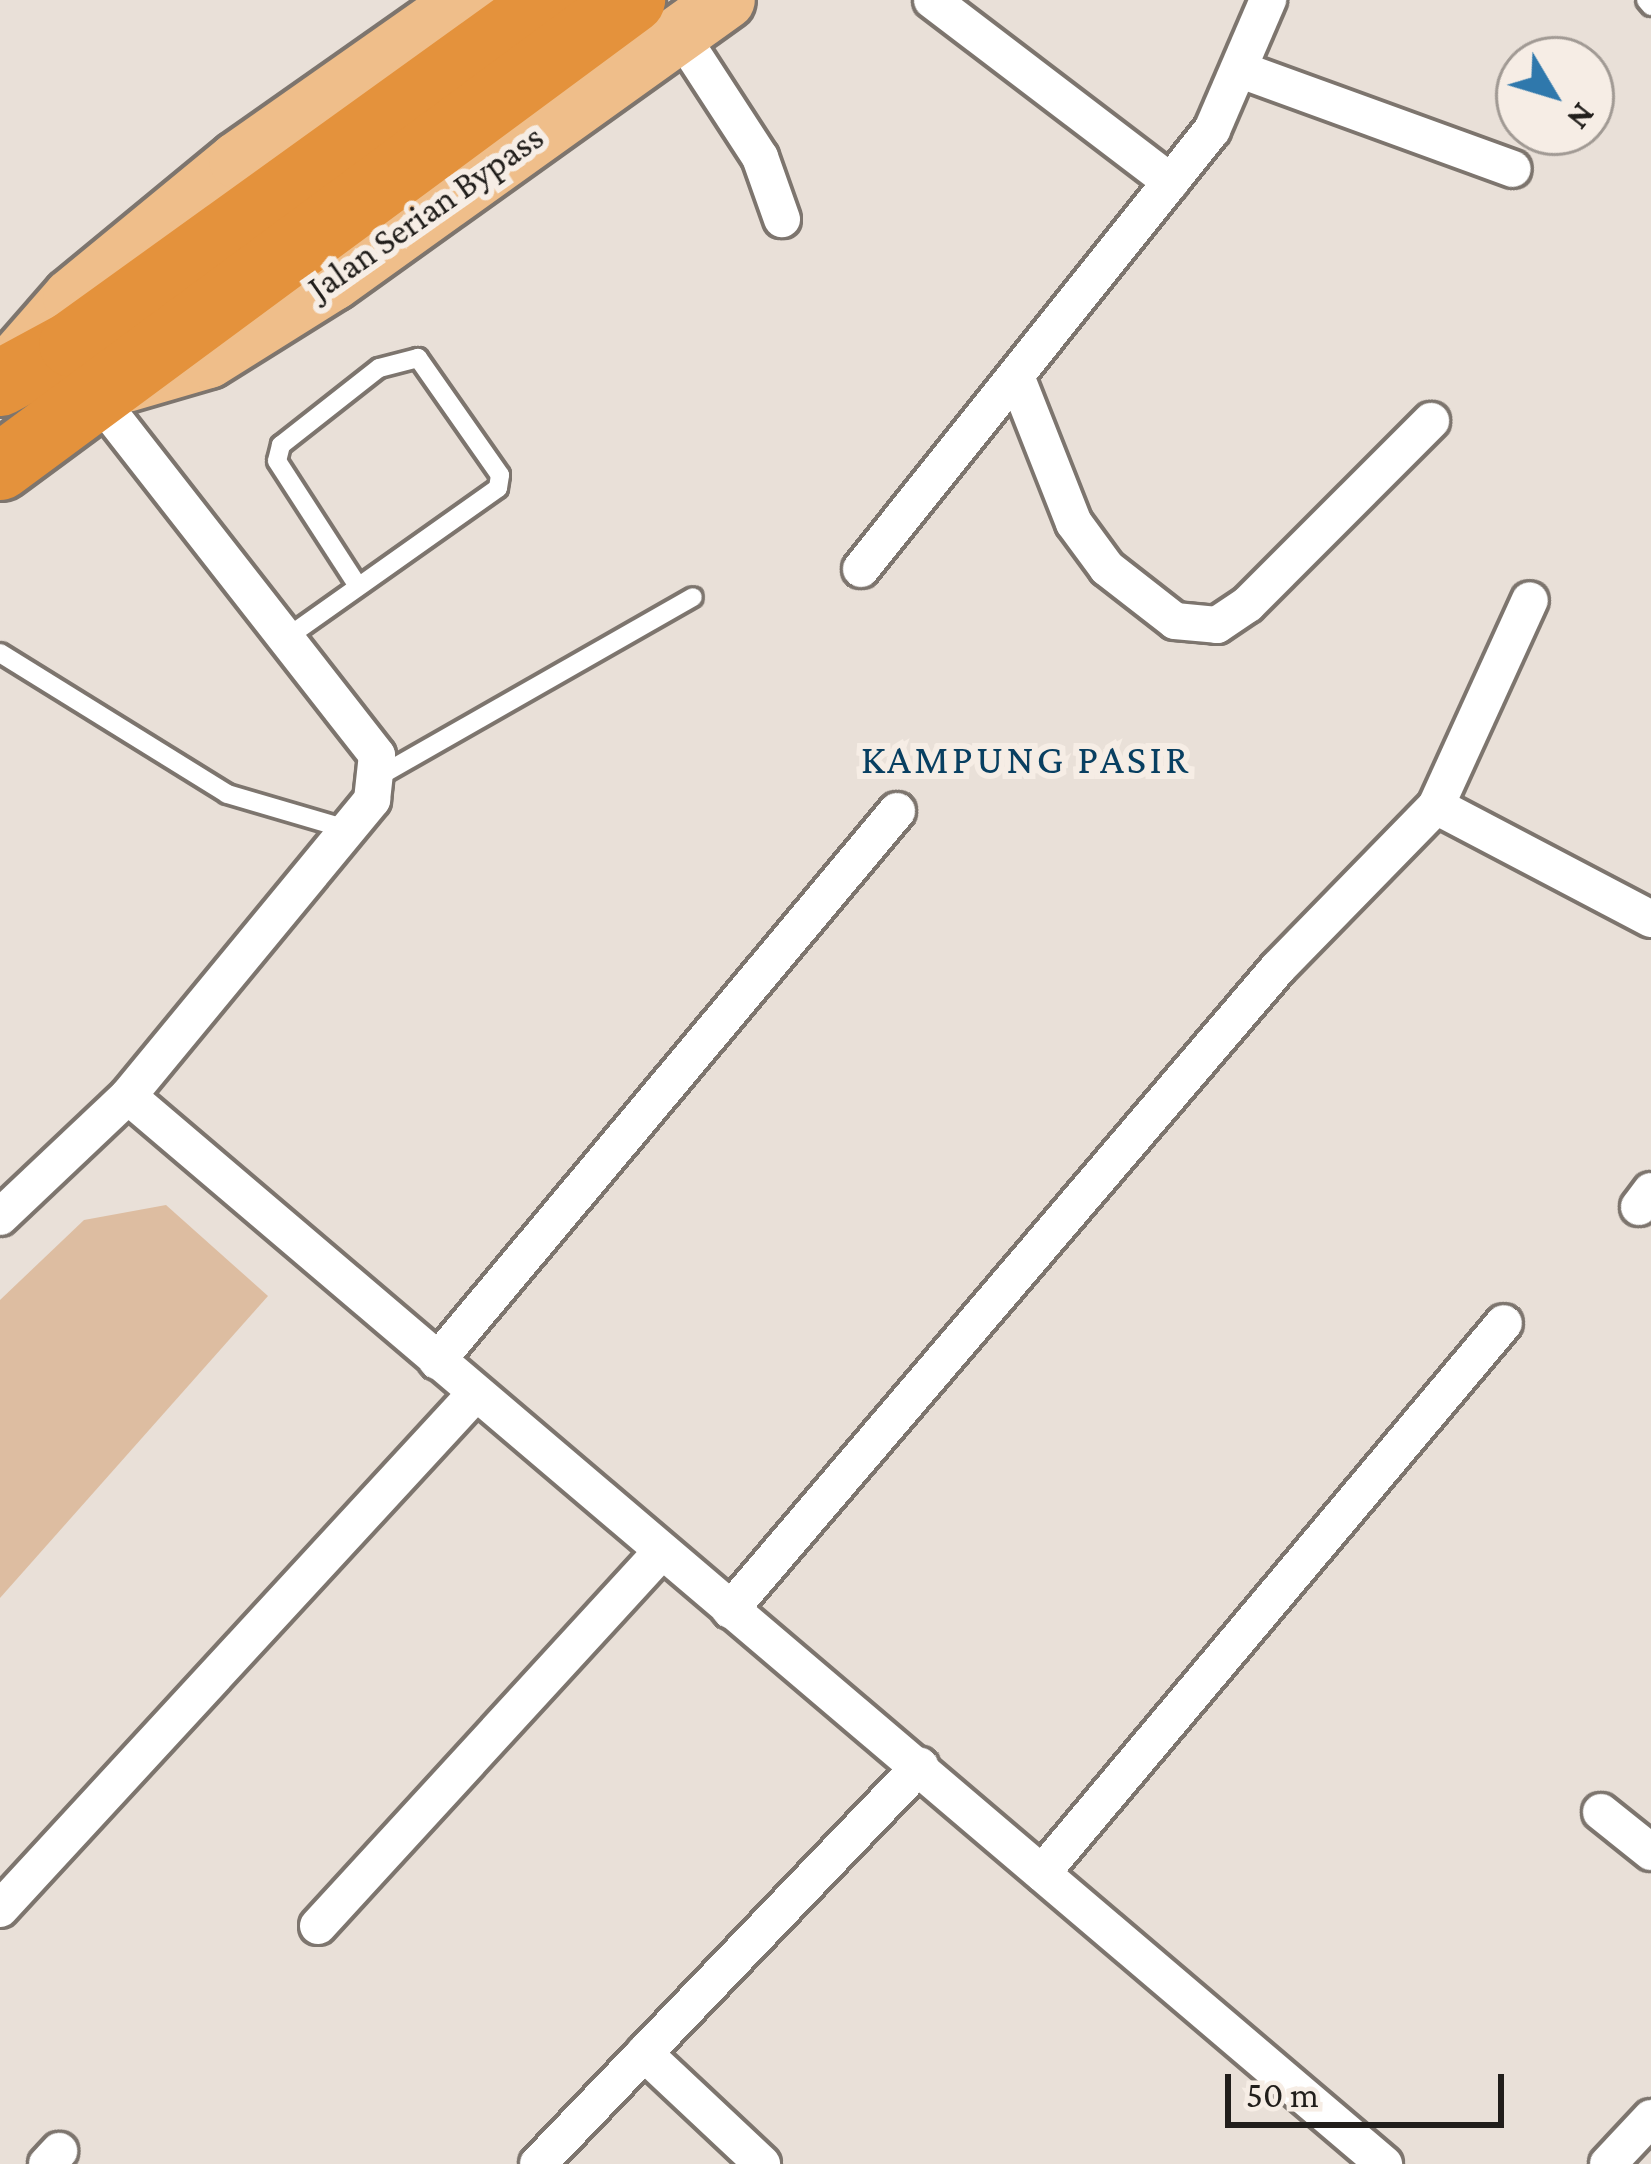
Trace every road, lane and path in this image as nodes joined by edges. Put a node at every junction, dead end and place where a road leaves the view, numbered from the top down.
1 (465, 0) edge
2 (550, 0) edge
3 (726, 0) edge
4 (932, 0) edge
5 (1268, 0) edge
6 (656, 17) edge
7 (1241, 70) junction
8 (1513, 169) dead end
9 (1171, 182) junction
10 (287, 219) junction
11 (782, 219) dead end
12 (1016, 376) junction
13 (0, 381) edge
14 (102, 392) junction
15 (1430, 421) dead end
16 (0, 467) edge
17 (861, 569) dead end
18 (358, 586) junction
19 (693, 597) dead end
20 (1530, 600) dead end
21 (289, 636) junction
22 (0, 653) edge
23 (374, 778) junction
24 (1436, 806) junction
25 (897, 811) dead end
26 (347, 830) junction
27 (1651, 919) edge
28 (128, 1096) junction
29 (0, 1217) edge
30 (1504, 1323) dead end
31 (437, 1361) junction
32 (474, 1395) junction
33 (662, 1551) junction
34 (730, 1610) junction
35 (920, 1766) junction
36 (1601, 1812) dead end
37 (1651, 1852) edge
38 (1042, 1873) junction
39 (0, 1909) edge
40 (318, 1926) dead end
41 (644, 2053) junction
42 (1651, 2118) edge
43 (1359, 2156) edge
44 (538, 2164) edge
45 (762, 2164) edge
46 (1608, 2164) edge

1 - 13 main road
2 - 10 highway
3 - 6 main road, Jalan Serian Bypass
4 - 9 street
5 - 7 street
6 - 10 highway
6 - 11 street
6 - 14 main road, Jalan Serian Bypass
7 - 8 street
7 - 9 street
9 - 12 street
10 - 13 highway
10 - 14 highway, Jalan Serian Bypass
12 - 15 street
12 - 17 street
14 - 16 highway, Jalan Serian Bypass
14 - 21 street
18 - 18 lane
18 - 21 lane
19 - 23 lane
20 - 24 street
21 - 23 street
22 - 26 lane
23 - 26 street
24 - 27 street
24 - 34 street
25 - 31 street
26 - 28 street
28 - 29 street
28 - 31 street
30 - 38 street
31 - 32 street
32 - 33 street
32 - 39 street
33 - 34 street
33 - 40 street
34 - 35 street
35 - 38 street
35 - 41 street
36 - 37 street
38 - 43 street
41 - 44 street
41 - 45 street
42 - 46 street

